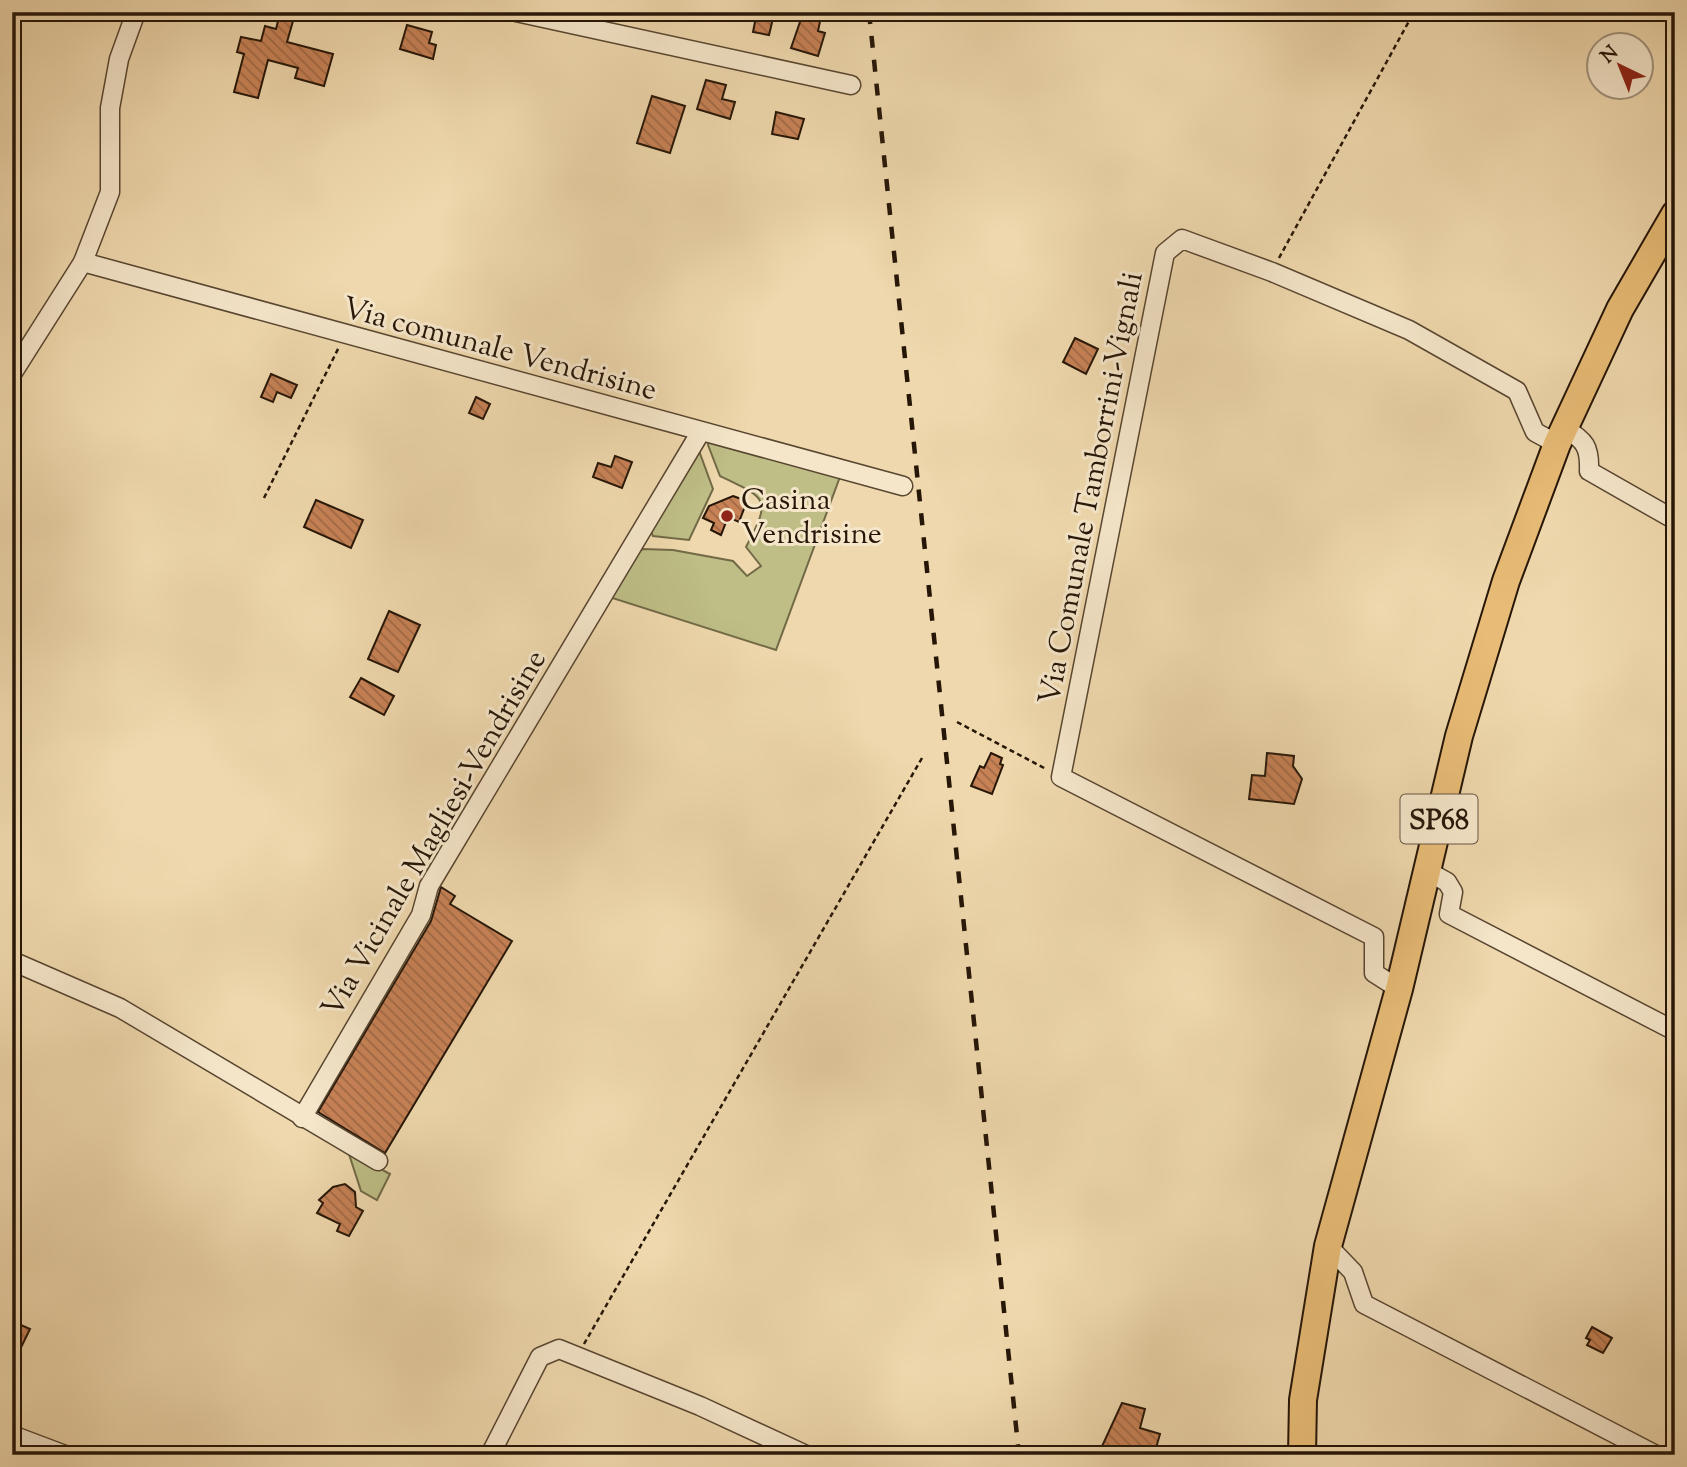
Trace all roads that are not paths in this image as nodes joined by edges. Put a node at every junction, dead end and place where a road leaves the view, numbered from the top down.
1 (136, 12) edge
2 (516, 12) edge
3 (851, 85) dead end
4 (1675, 214) edge
5 (83, 262) junction
6 (12, 374) edge
7 (700, 433) junction
8 (1561, 436) junction
9 (903, 486) dead end
10 (1675, 520) edge
11 (1427, 871) junction
12 (12, 961) edge
13 (1399, 989) junction
14 (1675, 1031) edge
15 (302, 1118) junction
16 (378, 1161) dead end
17 (1328, 1246) junction
18 (12, 1435) edge
19 (65, 1455) edge
20 (490, 1455) edge
21 (806, 1455) edge
22 (1302, 1455) edge
23 (1656, 1455) edge

1 - 5 street
2 - 3 street
4 - 8 main road, SP68
5 - 6 street
5 - 7 street, Via comunale Vendrisine
7 - 9 street, Via comunale Vendrisine
7 - 15 street, Via Vicinale Magliesi-Vendrisine
8 - 10 street, Via Comunale Tamborrini-Vignali
8 - 11 main road, SP68
8 - 13 street, Via Comunale Tamborrini-Vignali
11 - 13 main road, SP68
11 - 14 street
12 - 15 street
13 - 17 main road, SP68
15 - 16 street
17 - 22 main road, SP68
17 - 23 street
18 - 19 street
20 - 21 street

